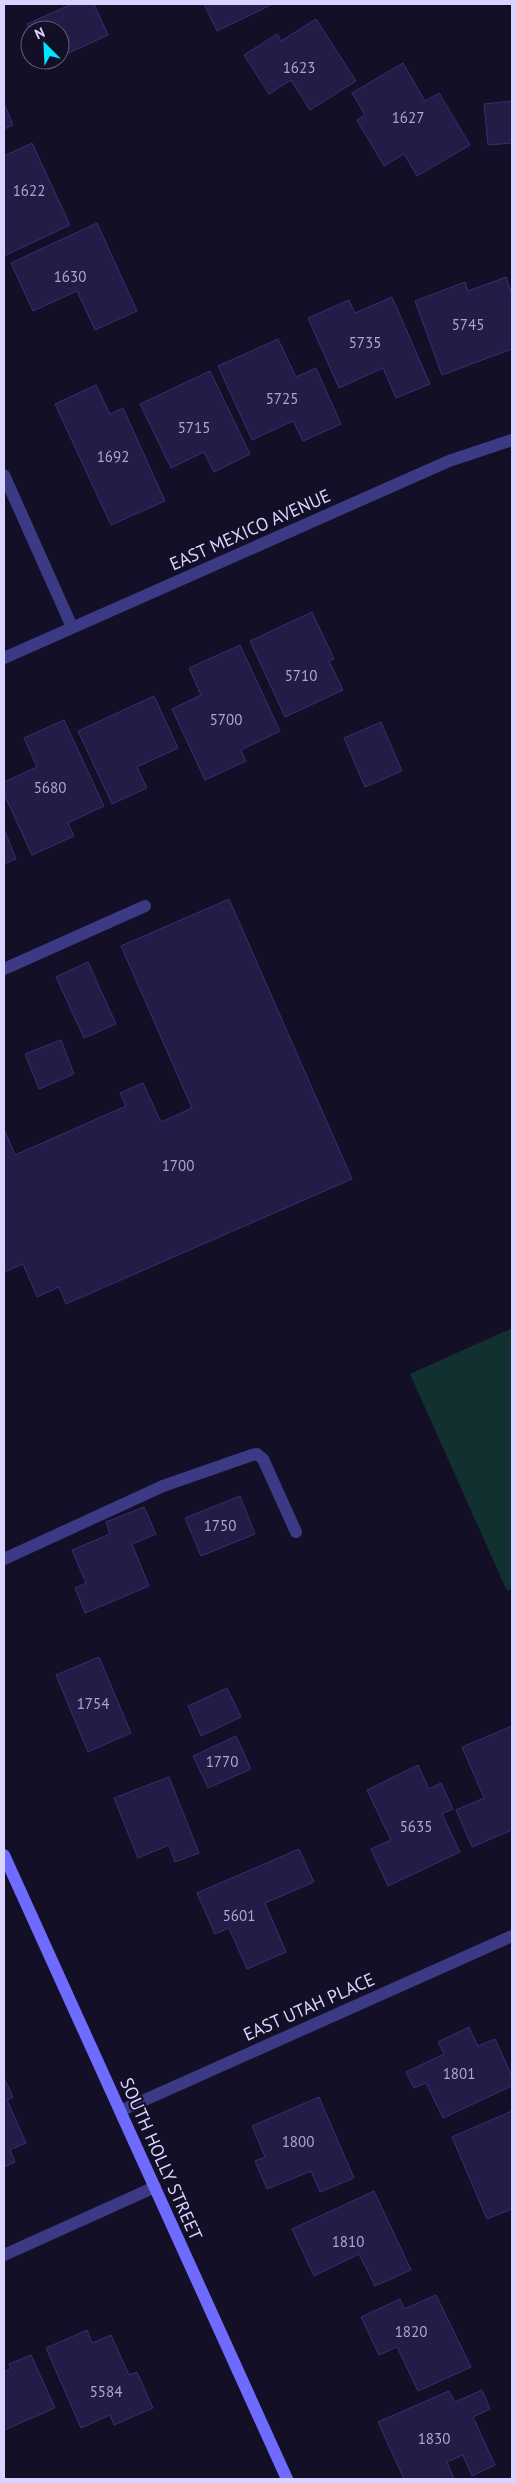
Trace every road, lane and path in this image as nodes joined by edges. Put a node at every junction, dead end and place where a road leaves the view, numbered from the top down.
1 (512, 440) edge
2 (4, 475) edge
3 (72, 627) junction
4 (4, 658) edge
5 (145, 906) dead end
6 (4, 969) edge
7 (296, 1532) dead end
8 (4, 1559) edge
9 (4, 1854) edge
10 (512, 1936) edge
11 (120, 2110) junction
12 (155, 2187) junction
13 (4, 2255) edge
14 (286, 2479) edge

1 - 3 street, EAST MEXICO AVENUE
2 - 3 street
3 - 4 street, EAST MEXICO AVENUE
5 - 6 street
7 - 8 street
9 - 11 main road, SOUTH HOLLY STREET
10 - 11 street, EAST UTAH PLACE
11 - 12 main road, SOUTH HOLLY STREET
12 - 13 street
12 - 14 main road, SOUTH HOLLY STREET

